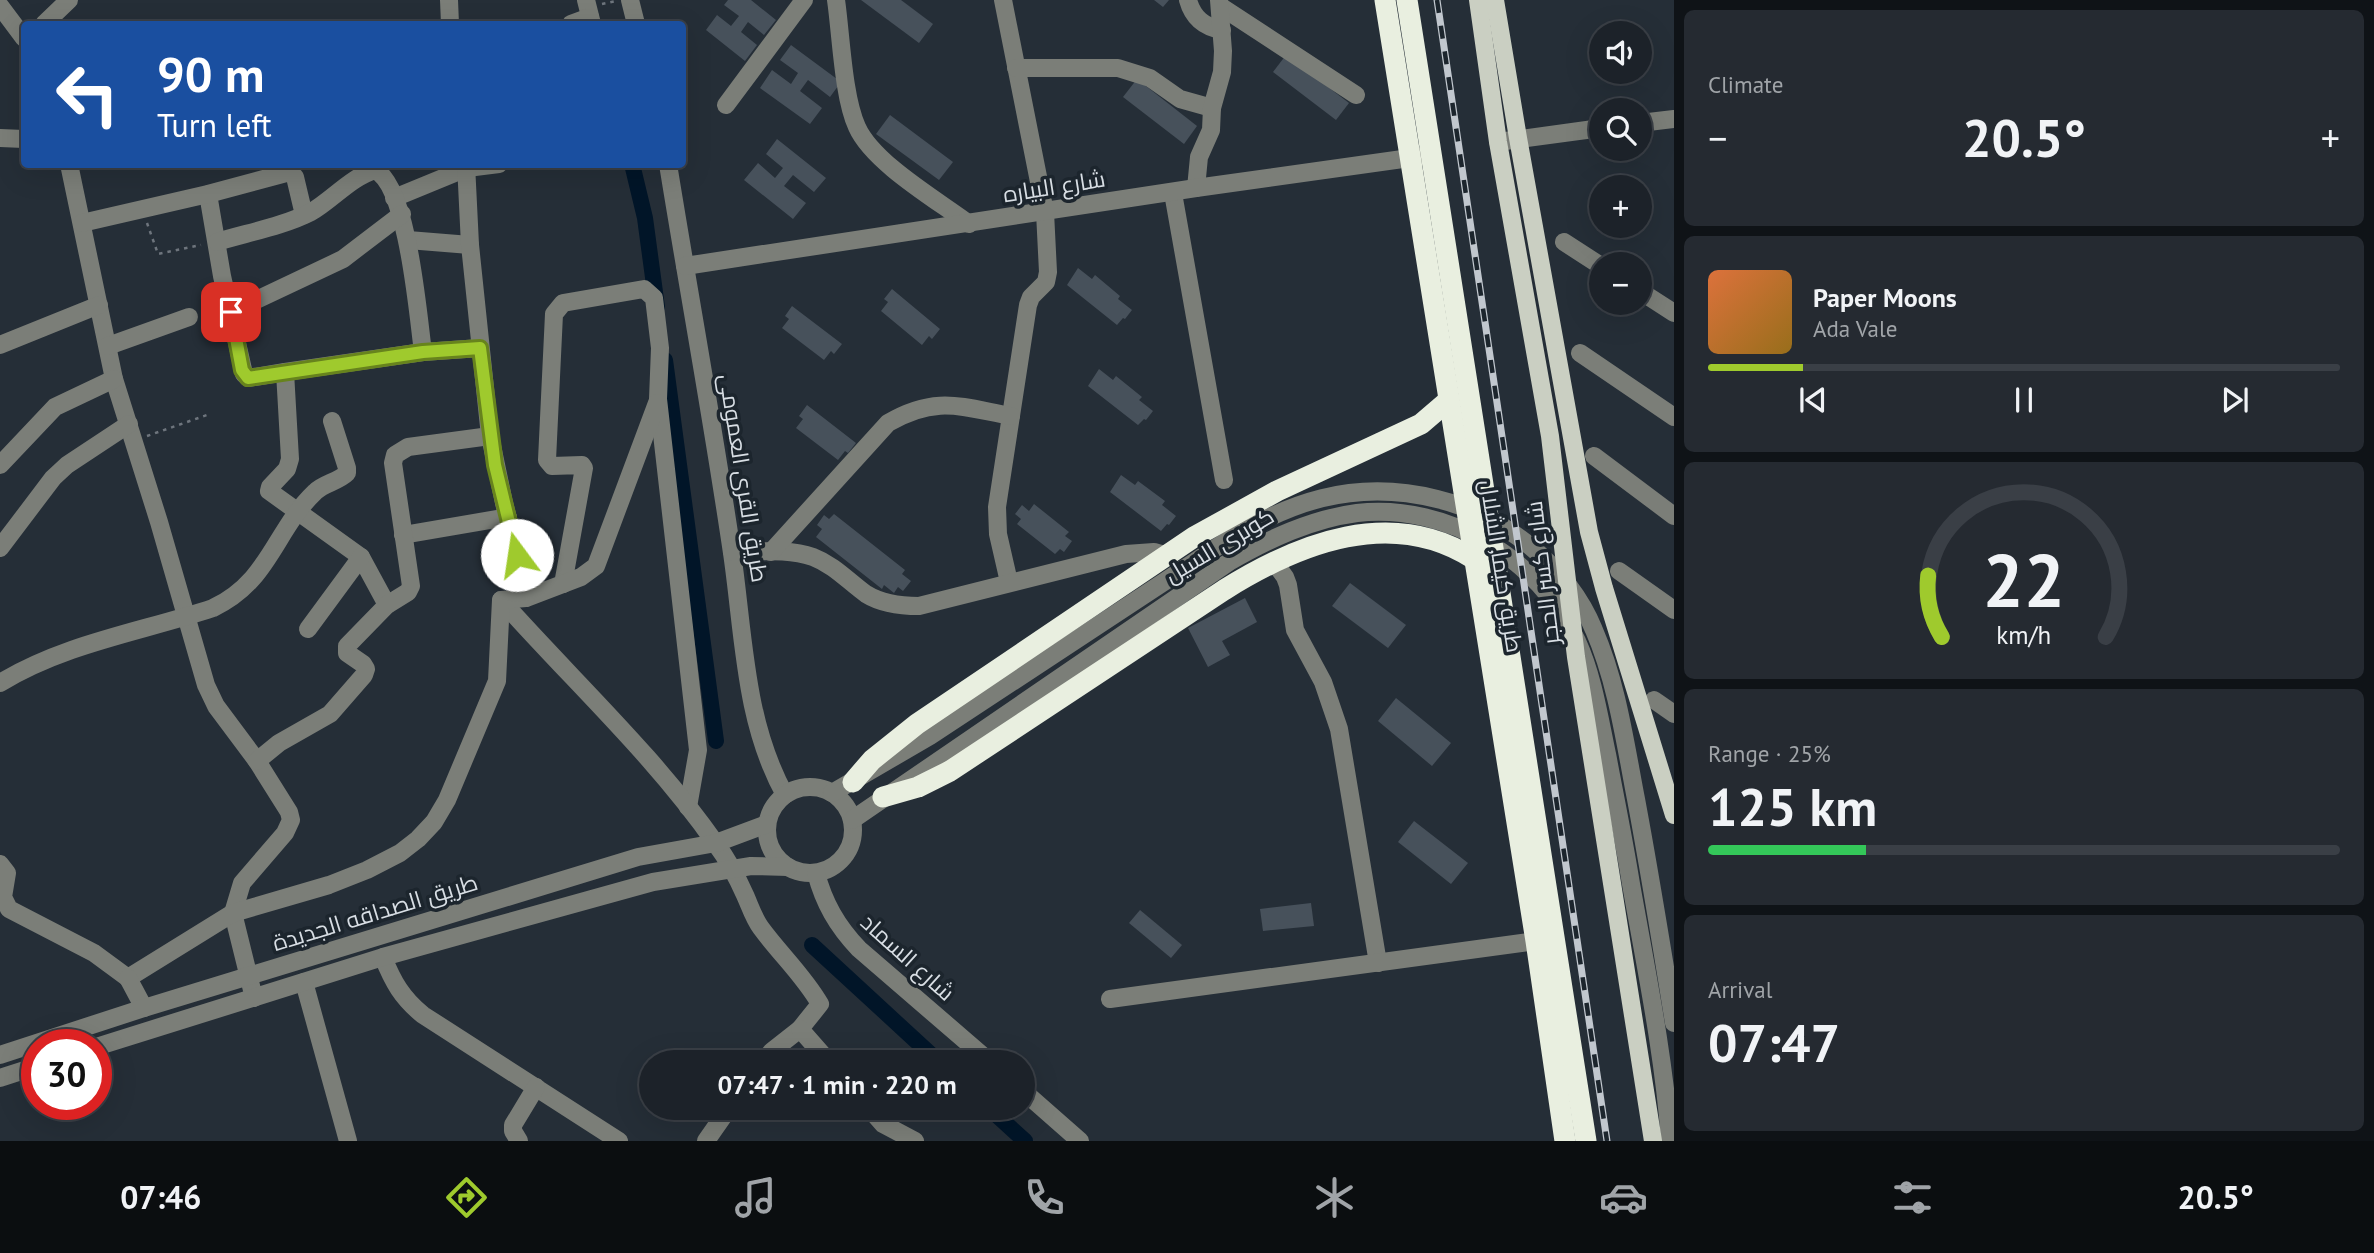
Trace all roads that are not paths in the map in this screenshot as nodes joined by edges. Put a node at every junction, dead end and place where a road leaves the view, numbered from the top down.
1 (69, 0) edge
2 (449, 0) edge
3 (630, 0) edge
4 (804, 0) edge
5 (836, 0) edge
6 (1003, 0) edge
7 (1188, 0) edge
8 (1385, 0) edge
9 (1407, 0) edge
10 (1478, 0) edge
11 (1495, 0) edge
12 (1220, 3) edge
13 (0, 6) edge
14 (593, 11) edge
15 (47, 21) edge
16 (450, 21) edge
17 (576, 21) edge
18 (635, 21) edge
19 (1222, 30) junction
20 (21, 34) edge
21 (1016, 68) junction
22 (1356, 95) dead end
23 (726, 105) dead end
24 (1212, 108) junction
25 (1674, 119) edge
26 (1652, 122) edge
27 (1589, 129) edge
28 (0, 138) edge
29 (1518, 138) junction
30 (21, 139) edge
31 (1498, 142) junction
32 (1421, 156) junction
33 (70, 168) edge
34 (463, 168) edge
35 (466, 168) edge
36 (669, 168) edge
37 (1196, 188) junction
38 (1173, 193) junction
39 (208, 194) junction
40 (398, 206) junction
41 (1045, 212) junction
42 (304, 215) junction
43 (82, 223) junction
44 (969, 223) junction
45 (408, 240) junction
46 (217, 242) junction
47 (1564, 242) dead end
48 (470, 245) junction
49 (1589, 258) edge
50 (685, 266) junction
51 (1652, 299) edge
52 (99, 305) junction
53 (231, 312) junction
54 (1674, 313) edge
55 (188, 317) dead end
56 (0, 345) edge
57 (108, 346) junction
58 (480, 348) junction
59 (423, 352) junction
60 (1580, 353) dead end
61 (285, 372) junction
62 (114, 379) junction
63 (658, 399) junction
64 (1449, 400) junction
65 (1011, 416) junction
66 (1674, 417) edge
67 (332, 421) dead end
68 (132, 432) junction
69 (490, 436) junction
70 (1594, 456) dead end
71 (0, 465) edge
72 (1224, 480) dead end
73 (296, 512) junction
74 (1674, 516) edge
75 (508, 517) junction
76 (403, 535) junction
77 (0, 548) edge
78 (732, 552) junction
79 (771, 552) junction
80 (1168, 556) junction
81 (361, 557) junction
82 (1474, 559) junction
83 (1274, 562) junction
84 (1619, 571) dead end
85 (1009, 582) junction
86 (563, 584) junction
87 (526, 598) junction
88 (501, 600) junction
89 (387, 605) junction
90 (1674, 610) edge
91 (187, 616) junction
92 (308, 629) dead end
93 (0, 682) edge
94 (1654, 700) dead end
95 (1674, 714) edge
96 (257, 761) junction
97 (853, 782) junction
98 (832, 793) junction
99 (785, 795) junction
100 (883, 797) junction
101 (688, 807) junction
102 (1674, 815) edge
103 (852, 820) junction
104 (767, 824) junction
105 (716, 843) junction
106 (0, 864) edge
107 (788, 867) junction
108 (733, 870) junction
109 (816, 873) junction
110 (233, 913) junction
111 (1536, 941) junction
112 (383, 957) junction
113 (1378, 963) junction
114 (248, 977) junction
115 (128, 978) junction
116 (304, 982) junction
117 (254, 998) junction
118 (1110, 999) dead end
119 (145, 1008) junction
120 (1674, 1023) edge
121 (95, 1029) edge
122 (800, 1029) junction
123 (112, 1041) edge
124 (21, 1050) edge
125 (773, 1050) edge
126 (818, 1050) edge
127 (976, 1050) edge
128 (0, 1055) edge
129 (21, 1071) edge
130 (0, 1078) edge
131 (536, 1087) junction
132 (1569, 1095) junction
133 (1035, 1101) edge
134 (721, 1120) edge
135 (880, 1120) edge
136 (348, 1141) edge
137 (519, 1141) edge
138 (619, 1141) edge
139 (706, 1141) edge
140 (915, 1141) edge
141 (1080, 1141) edge
142 (1565, 1141) edge
143 (1586, 1141) edge
144 (1653, 1141) edge
145 (1670, 1141) edge

1 - 15 street
2 - 16 street
3 - 18 street
4 - 23 street
5 - 44 street
6 - 21 street
7 - 19 street
8 - 32 highway, طريق كيما, الشلال
9 - 32 highway, طريق كيما, الشلال
10 - 31 main road, شارع كسر الحجر
11 - 29 main road
12 - 19 street
12 - 22 street
13 - 20 street
14 - 17 street
19 - 24 street
21 - 24 street
21 - 41 street
24 - 37 street
25 - 26 street
27 - 29 street
28 - 30 street
29 - 31 street
29 - 102 main road
31 - 144 main road, شارع كسر الحجر
32 - 37 street, شارع البياره
32 - 64 highway, طريق كيما, الشلال
32 - 132 highway, طريق كيما, الشلال
33 - 43 street
34 - 40 street
35 - 48 street
36 - 50 street, طريق القرى العمومى
37 - 38 street, شارع البياره
38 - 41 street, شارع البياره
38 - 72 street
39 - 42 street
39 - 43 street
39 - 46 street
40 - 42 street
40 - 45 street
40 - 53 street
41 - 44 street, شارع البياره
41 - 65 street
42 - 46 street
43 - 52 street
44 - 50 street, شارع البياره
45 - 48 street
45 - 59 street
46 - 53 street
47 - 49 street
48 - 58 street
50 - 78 street, طريق القرى العمومى
51 - 54 street
52 - 56 street
52 - 57 street
53 - 61 street
55 - 57 street
57 - 62 street
58 - 59 street
58 - 69 street
59 - 61 street
60 - 66 street
61 - 73 street
62 - 68 street
62 - 71 street
63 - 86 street
63 - 86 street
63 - 101 street
64 - 80 highway
64 - 82 highway, طريق كيما, الشلال
65 - 79 street
65 - 85 street
67 - 73 street
68 - 77 street
68 - 91 street
69 - 75 street
69 - 76 street
70 - 74 street
73 - 81 street
73 - 91 street
75 - 76 street
75 - 87 street
76 - 89 street
78 - 79 street
78 - 99 street, طريق القرى العمومى
79 - 85 street
80 - 85 street
80 - 97 highway
81 - 89 street
81 - 92 street
82 - 83 highway
82 - 111 highway, طريق كيما, الشلال
83 - 100 highway
83 - 113 street
84 - 90 street
86 - 87 street
87 - 88 street
88 - 101 street
88 - 110 street
89 - 96 street
91 - 93 street
91 - 96 street
94 - 95 street
96 - 110 street
97 - 98 street, كوبرى السيل
97 - 120 street, كوبرى السيل
98 - 99 street
98 - 103 street
99 - 104 street
100 - 103 street, كوبرى السيل
100 - 145 street, كوبرى السيل
101 - 105 street
103 - 109 street
104 - 105 street, طريق الصداقه الجديدة
104 - 107 street
105 - 108 street
105 - 114 street, طريق الصداقه الجديدة
106 - 115 street
107 - 108 street, طريق الصداقه الجديدة
107 - 109 street
108 - 112 street, طريق الصداقه الجديدة
108 - 122 street
109 - 127 street, شارع السماد
110 - 114 street
110 - 115 street
111 - 113 street
111 - 132 highway, طريق كيما, الشلال
112 - 116 street, طريق الصداقه الجديدة
112 - 131 street
113 - 118 street
114 - 117 street
114 - 119 street, طريق الصداقه الجديدة
115 - 119 street
116 - 117 street, طريق الصداقه الجديدة
116 - 136 street
117 - 123 street, طريق الصداقه الجديدة
119 - 121 street, طريق الصداقه الجديدة
122 - 125 street
122 - 126 street
124 - 128 street, طريق الصداقه الجديدة
129 - 130 street
131 - 137 street
131 - 138 street
132 - 142 highway, طريق كيما, الشلال
132 - 143 highway, طريق كيما, الشلال
133 - 141 street
134 - 139 street
135 - 140 street

